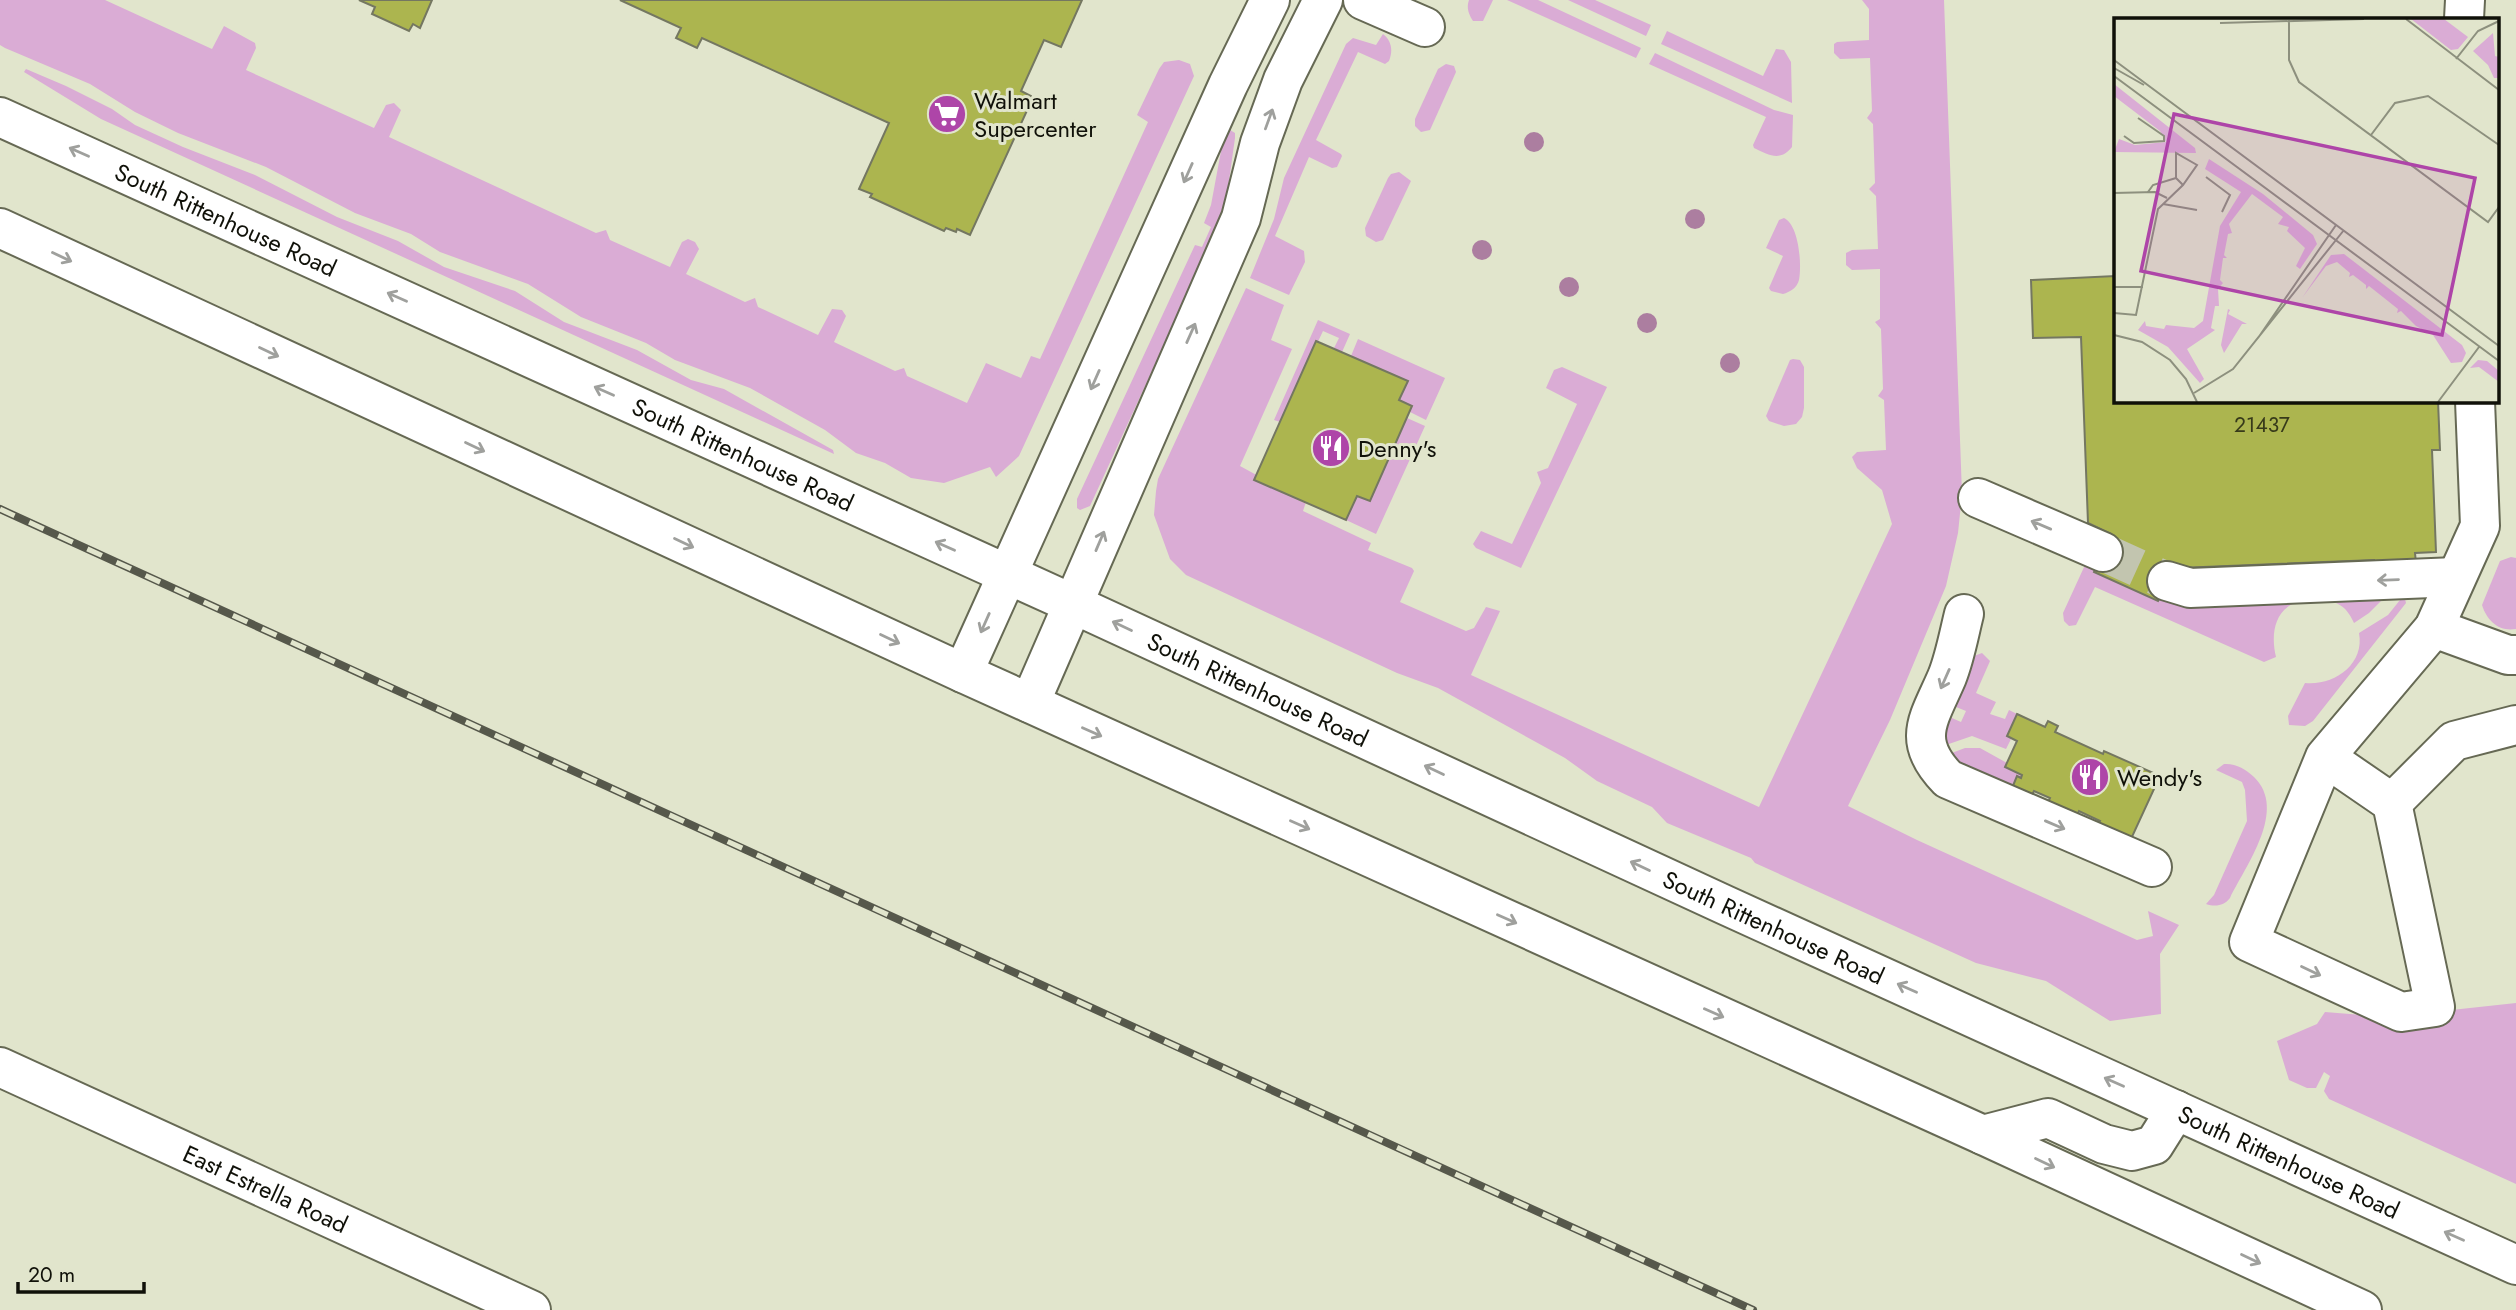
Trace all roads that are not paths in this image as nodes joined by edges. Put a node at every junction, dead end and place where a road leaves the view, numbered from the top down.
1 (1270, 0) edge
2 (1323, 0) edge
3 (1363, 0) edge
4 (2465, 0) edge
5 (2464, 18) edge
6 (1425, 27) dead end
7 (0, 117) edge
8 (0, 228) edge
9 (2475, 402) edge
10 (1978, 498) dead end
11 (2103, 552) tunnel mouth
12 (1007, 574) junction
13 (2456, 577) junction
14 (2167, 581) tunnel mouth
15 (1073, 604) junction
16 (1964, 614) dead end
17 (2434, 628) junction
18 (2516, 655) edge
19 (963, 673) junction
20 (1030, 704) junction
21 (2516, 725) edge
22 (2325, 757) junction
23 (2392, 803) junction
24 (2152, 867) dead end
25 (0, 1067) edge
26 (2176, 1110) junction
27 (1983, 1135) junction
28 (2516, 1265) edge
29 (531, 1310) edge
30 (2362, 1310) edge

1 -> 12 main road
15 -> 2 main road
3 - 6 main road
4 - 5 main road
12 -> 7 main road, South Rittenhouse Road
8 -> 19 main road
9 - 13 main road
11 -> 10 main road
12 - 15 main road, South Rittenhouse Road
12 -> 19 main road
13 -> 14 main road
13 - 17 main road
15 - 20 main road
26 -> 15 main road, South Rittenhouse Road
16 -> 24 main road
17 - 18 main road
17 - 22 main road
19 - 20 main road
20 -> 27 main road
21 - 23 main road
22 - 23 main road
22 -> 23 main road
25 - 29 main road, East Estrella Road
26 - 27 main road
28 -> 26 main road, South Rittenhouse Road
27 -> 30 main road

